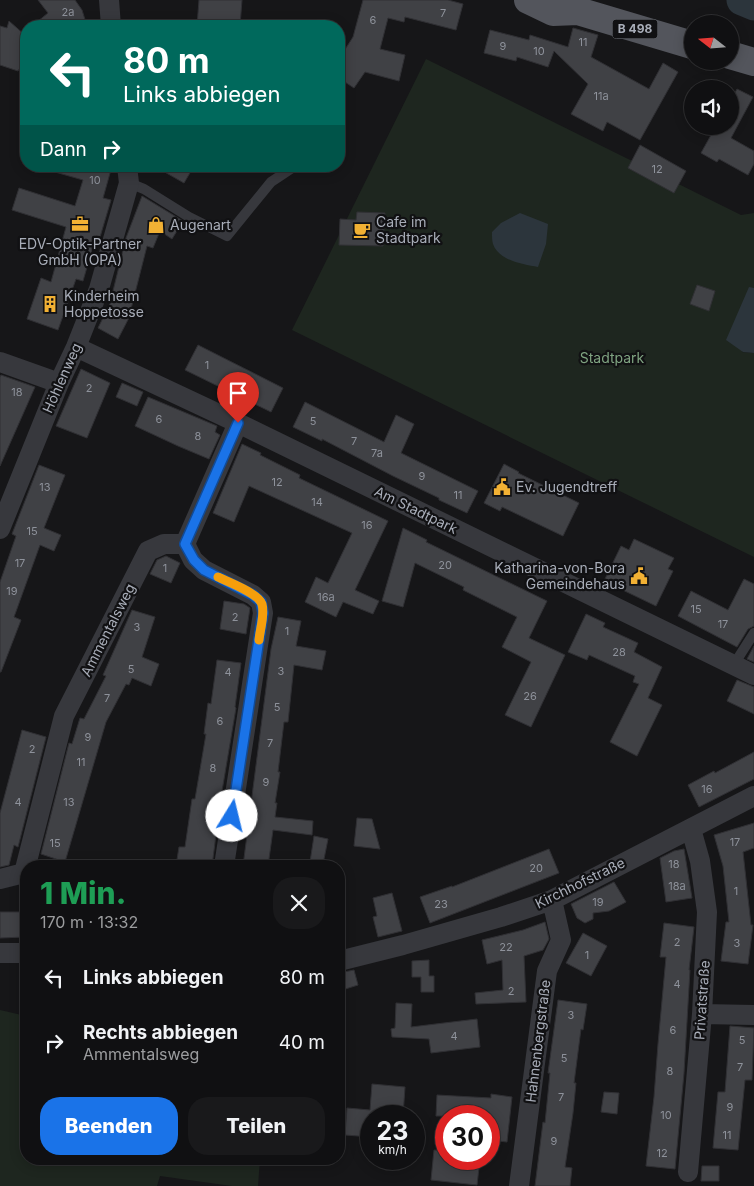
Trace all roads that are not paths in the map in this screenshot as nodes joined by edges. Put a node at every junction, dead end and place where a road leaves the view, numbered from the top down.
1 (109, 0) edge
2 (528, 0) edge
3 (570, 6) edge
4 (111, 20) edge
5 (684, 42) edge
6 (739, 58) edge
7 (754, 62) edge
8 (286, 172) edge
9 (128, 175) edge
10 (76, 347) junction
11 (0, 362) edge
12 (59, 384) junction
13 (238, 423) junction
14 (0, 529) edge
15 (185, 544) junction
16 (754, 633) edge
17 (733, 666) junction
18 (754, 675) edge
19 (754, 796) edge
20 (691, 829) junction
21 (28, 860) edge
22 (225, 860) edge
23 (20, 874) edge
24 (0, 879) edge
25 (552, 900) junction
26 (0, 953) edge
27 (20, 953) edge
28 (345, 960) edge
29 (702, 1014) junction
30 (754, 1015) edge
31 (688, 1172) dead end
32 (519, 1186) edge

1 - 4 street
2 - 3 main road, B 498
3 - 5 main road, B 498
6 - 7 main road
8 - 9 lane
9 - 10 street, Höhlenweg
10 - 12 street, Höhlenweg
10 - 13 street, Am Stadtpark
11 - 12 street
12 - 14 street, Höhlenweg
13 - 15 street
13 - 17 street, Am Stadtpark
15 - 21 street, Ammentalsweg
15 - 22 street
16 - 17 lane
17 - 18 street, Am Stadtpark
19 - 20 street, Kirchhofstraße
20 - 25 street, Kirchhofstraße
20 - 29 street, Privatstraße
23 - 24 street, Ammentalsweg
25 - 28 street, Kirchhofstraße
25 - 32 street, Hahnenbergstraße
26 - 27 street
29 - 30 street
29 - 31 street, Privatstraße

